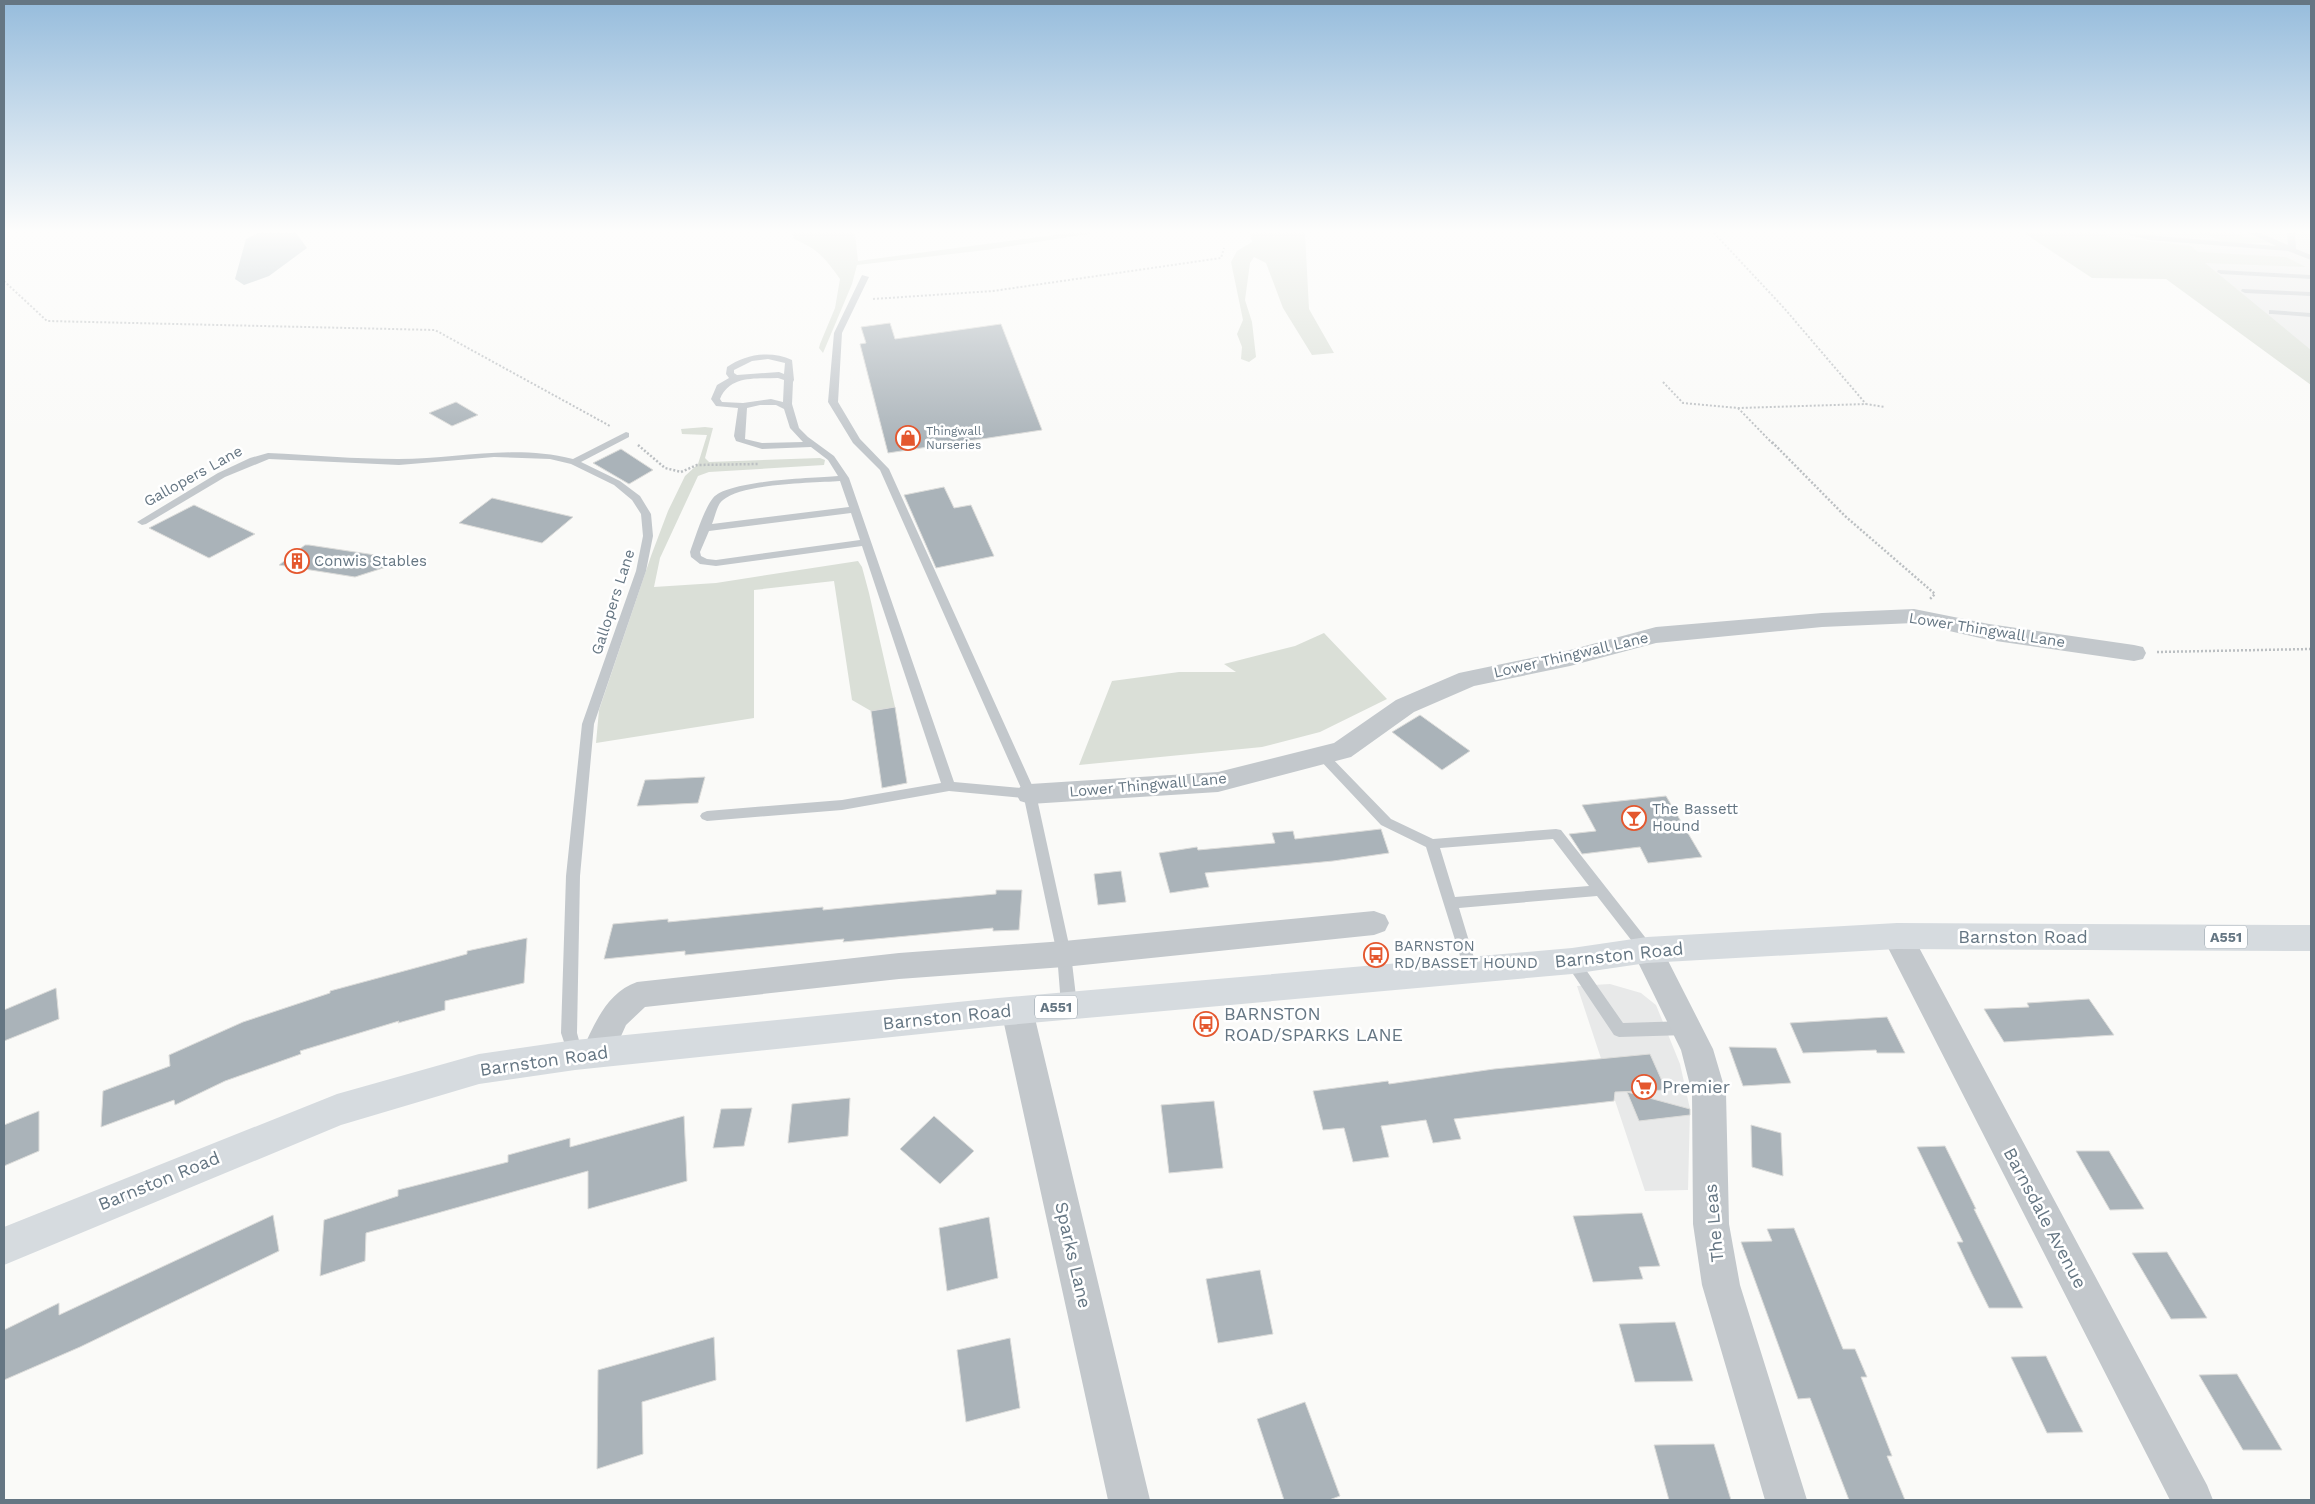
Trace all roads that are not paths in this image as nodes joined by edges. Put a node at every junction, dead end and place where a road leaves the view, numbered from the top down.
1 (852, 303) edge
2 (2272, 312) dead end
3 (2311, 315) edge
4 (735, 378) junction
5 (790, 380) junction
6 (743, 406) junction
7 (787, 406) junction
8 (626, 435) road end
9 (813, 444) junction
10 (574, 462) junction
11 (844, 478) junction
12 (855, 509) junction
13 (142, 522) dead end
14 (705, 528) junction
15 (866, 542) junction
16 (2134, 653) road end
17 (1322, 755) junction
18 (949, 786) junction
19 (1030, 794) junction
20 (707, 816) dead end
21 (1432, 844) junction
22 (1601, 890) junction
23 (1450, 903) junction
24 (1374, 923) dead end
25 (1897, 936) junction
26 (2311, 938) edge
27 (1647, 950) junction
28 (1064, 954) junction
29 (1572, 961) junction
30 (1471, 971) junction
31 (1069, 1005) junction
32 (1017, 1010) junction
33 (1687, 1028) junction
34 (586, 1054) junction
35 (4, 1246) edge
36 (1129, 1500) edge
37 (1786, 1500) edge
38 (2192, 1500) edge

1 - 19 lane
2 - 3 lane
4 - 5 lane
4 - 5 lane
4 - 6 lane
5 - 7 lane
6 - 7 lane
6 - 9 lane
7 - 9 lane
8 - 10 lane
9 - 11 lane
10 - 13 lane, Gallopers Lane
10 - 34 lane, Gallopers Lane
11 - 12 lane
11 - 14 lane
12 - 14 lane
12 - 15 lane
14 - 15 lane
15 - 18 lane
16 - 17 street, Lower Thingwall Lane
17 - 19 street, Lower Thingwall Lane
17 - 21 lane
18 - 19 lane
18 - 20 lane
19 - 28 lane
21 - 22 lane
21 - 23 lane
22 - 23 lane
22 - 27 lane
23 - 30 lane
24 - 28 street
25 - 26 main road, Barnston Road / A551
25 - 27 main road, Barnston Road / A551
25 - 38 street, Barnsdale Avenue
27 - 29 main road, Barnston Road / A551
27 - 33 street, The Leas
28 - 31 lane
28 - 34 street
29 - 30 main road, Barnston Road / A551
29 - 33 lane
30 - 31 main road, Barnston Road / A551
31 - 32 main road, Barnston Road / A551
32 - 34 main road, Barnston Road / A551
32 - 36 street, Sparks Lane
33 - 37 street, The Leas
34 - 35 main road, Barnston Road / A551

